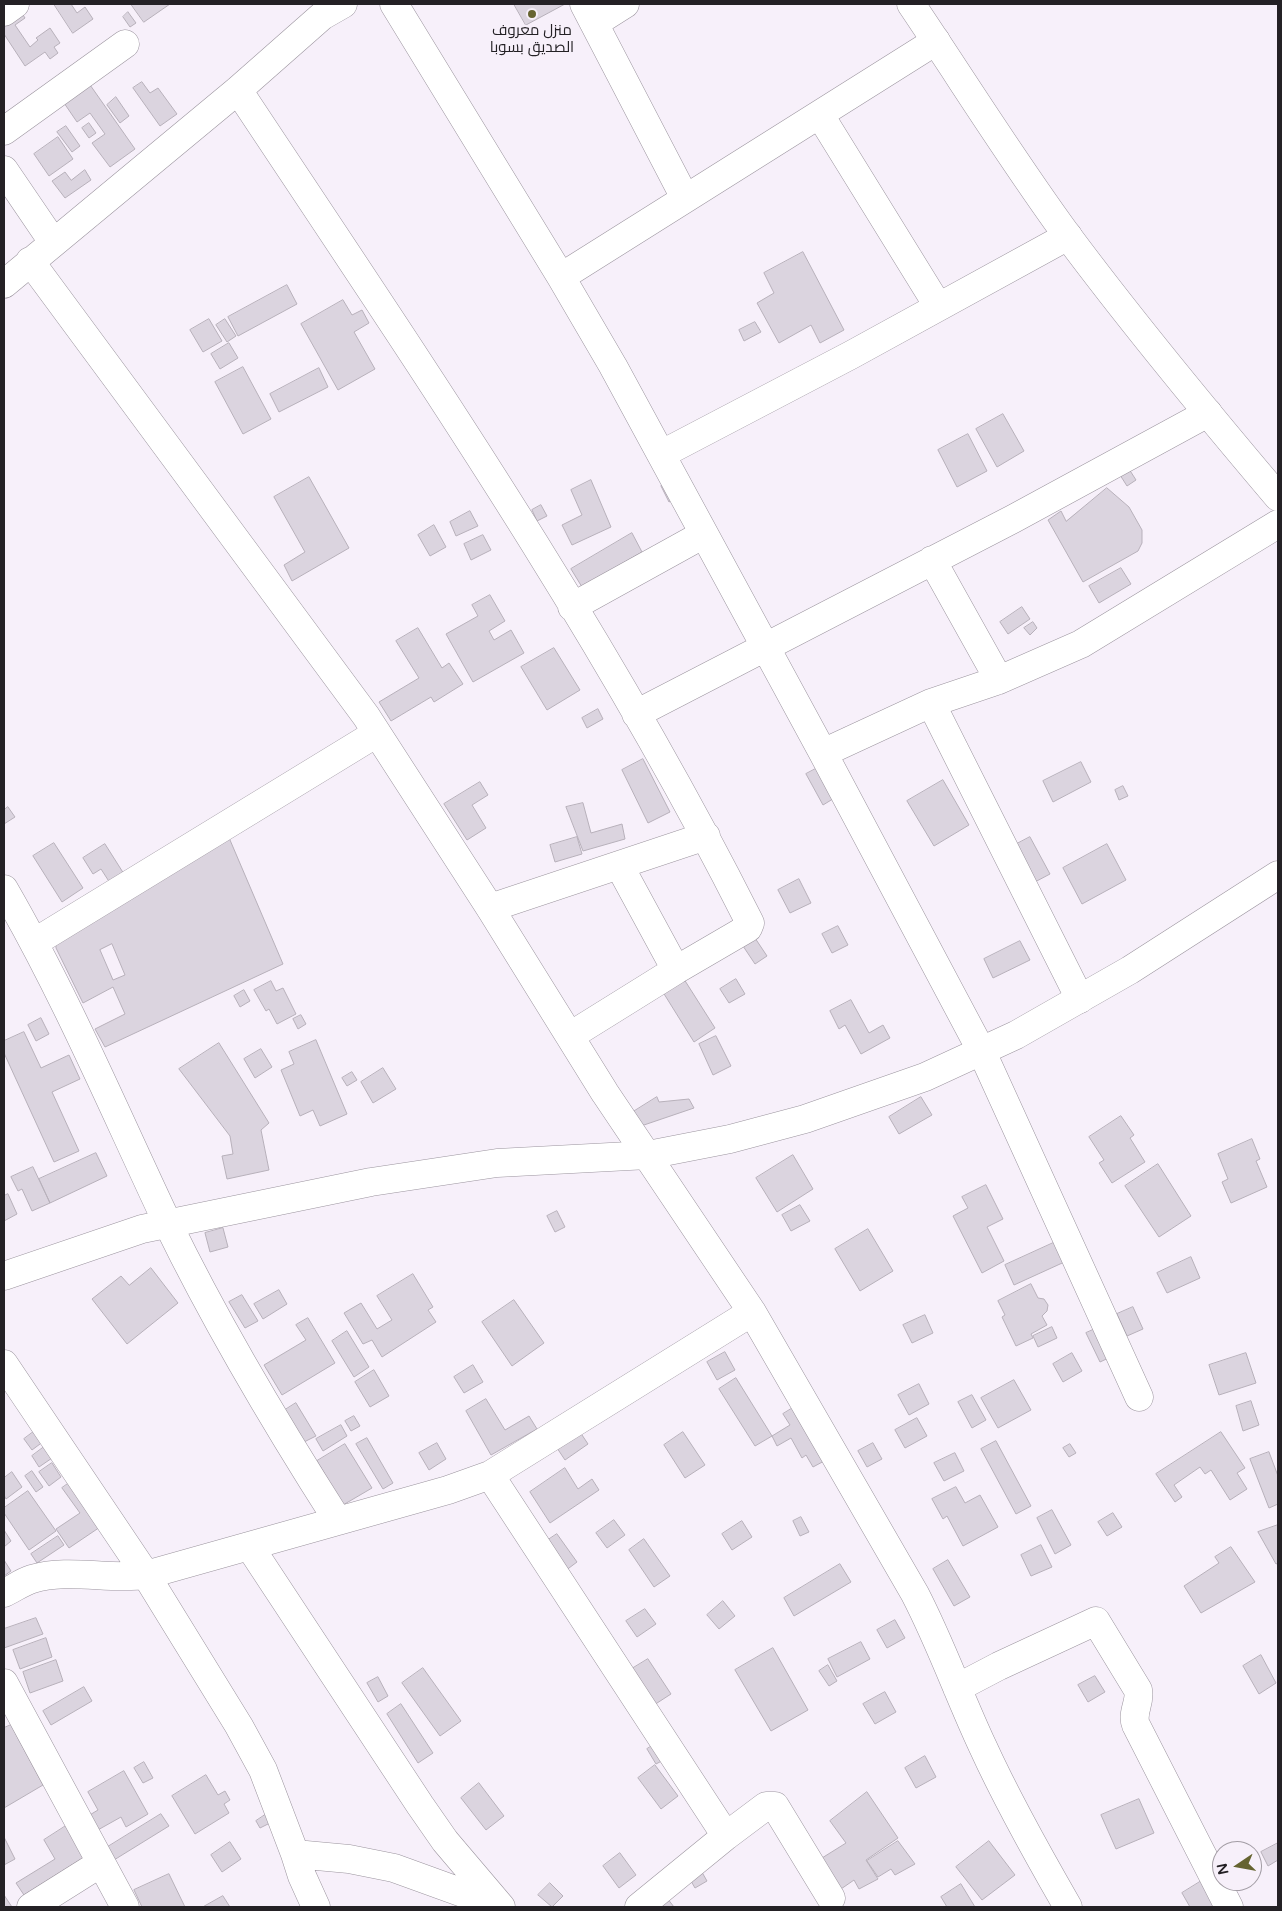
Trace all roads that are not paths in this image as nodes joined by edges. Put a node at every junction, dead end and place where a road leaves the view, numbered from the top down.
1 (15, 4) edge
2 (394, 4) edge
3 (624, 4) edge
4 (911, 4) edge
5 (327, 8) edge
6 (4, 12) edge
7 (590, 13) edge
8 (936, 42) junction
9 (125, 44) dead end
10 (238, 90) junction
11 (820, 115) junction
12 (4, 130) edge
13 (4, 170) edge
14 (685, 198) junction
15 (1068, 236) junction
16 (53, 242) junction
17 (30, 261) junction
18 (561, 277) junction
19 (4, 284) edge
20 (938, 306) junction
21 (1208, 413) junction
22 (662, 454) junction
23 (1278, 497) edge
24 (1278, 524) edge
25 (704, 534) junction
26 (932, 560) junction
27 (572, 607) junction
28 (766, 647) junction
29 (999, 680) junction
30 (931, 703) junction
31 (636, 714) junction
32 (377, 733) junction
33 (823, 753) junction
34 (706, 836) junction
35 (619, 865) junction
36 (1278, 875) edge
37 (4, 889) edge
38 (490, 908) junction
39 (35, 942) junction
40 (676, 970) junction
41 (1080, 999) junction
42 (570, 1036) junction
43 (982, 1052) junction
44 (648, 1155) junction
45 (168, 1223) junction
46 (4, 1276) edge
47 (752, 1312) junction
48 (4, 1364) edge
49 (1139, 1397) dead end
50 (490, 1475) junction
51 (338, 1521) junction
52 (250, 1547) junction
53 (146, 1575) junction
54 (4, 1593) edge
55 (4, 1683) edge
56 (957, 1688) junction
57 (726, 1836) junction
58 (295, 1854) junction
59 (101, 1863) junction
60 (830, 1898) dead end
61 (31, 1907) edge
62 (125, 1907) edge
63 (316, 1907) edge
64 (501, 1907) edge
65 (639, 1907) edge
66 (1068, 1907) edge
67 (1229, 1907) edge

1 - 6 street
2 - 18 street
3 - 7 street
4 - 8 street
5 - 10 street
7 - 14 street
8 - 11 street
8 - 15 street
9 - 12 street
10 - 16 street
10 - 27 street
11 - 14 street
11 - 20 street
13 - 16 street
14 - 18 street
15 - 20 street
15 - 21 street
16 - 17 street
17 - 19 street
17 - 32 street
18 - 22 street
20 - 22 street
21 - 23 street
21 - 26 street
22 - 25 street
24 - 29 street
25 - 27 street
25 - 28 street
26 - 28 street
26 - 29 street
27 - 31 street
28 - 31 street
28 - 33 street
29 - 30 street
30 - 33 street
30 - 41 street
31 - 34 street
32 - 38 street
32 - 39 street
33 - 43 street
34 - 35 street
34 - 40 street
35 - 38 street
35 - 40 street
36 - 41 street
37 - 39 street
38 - 42 street
39 - 45 street
40 - 42 street
41 - 43 street
42 - 44 street
43 - 44 street
43 - 49 street
44 - 45 street
44 - 47 street
45 - 46 street
45 - 51 street
47 - 50 street
47 - 56 street
48 - 53 street
50 - 51 street
50 - 57 street
51 - 52 street
52 - 53 street
52 - 64 street
53 - 54 street
53 - 58 street
55 - 59 street
56 - 66 street
56 - 67 street
57 - 60 street
57 - 65 street
58 - 63 street
58 - 64 street
59 - 61 street
59 - 62 street

